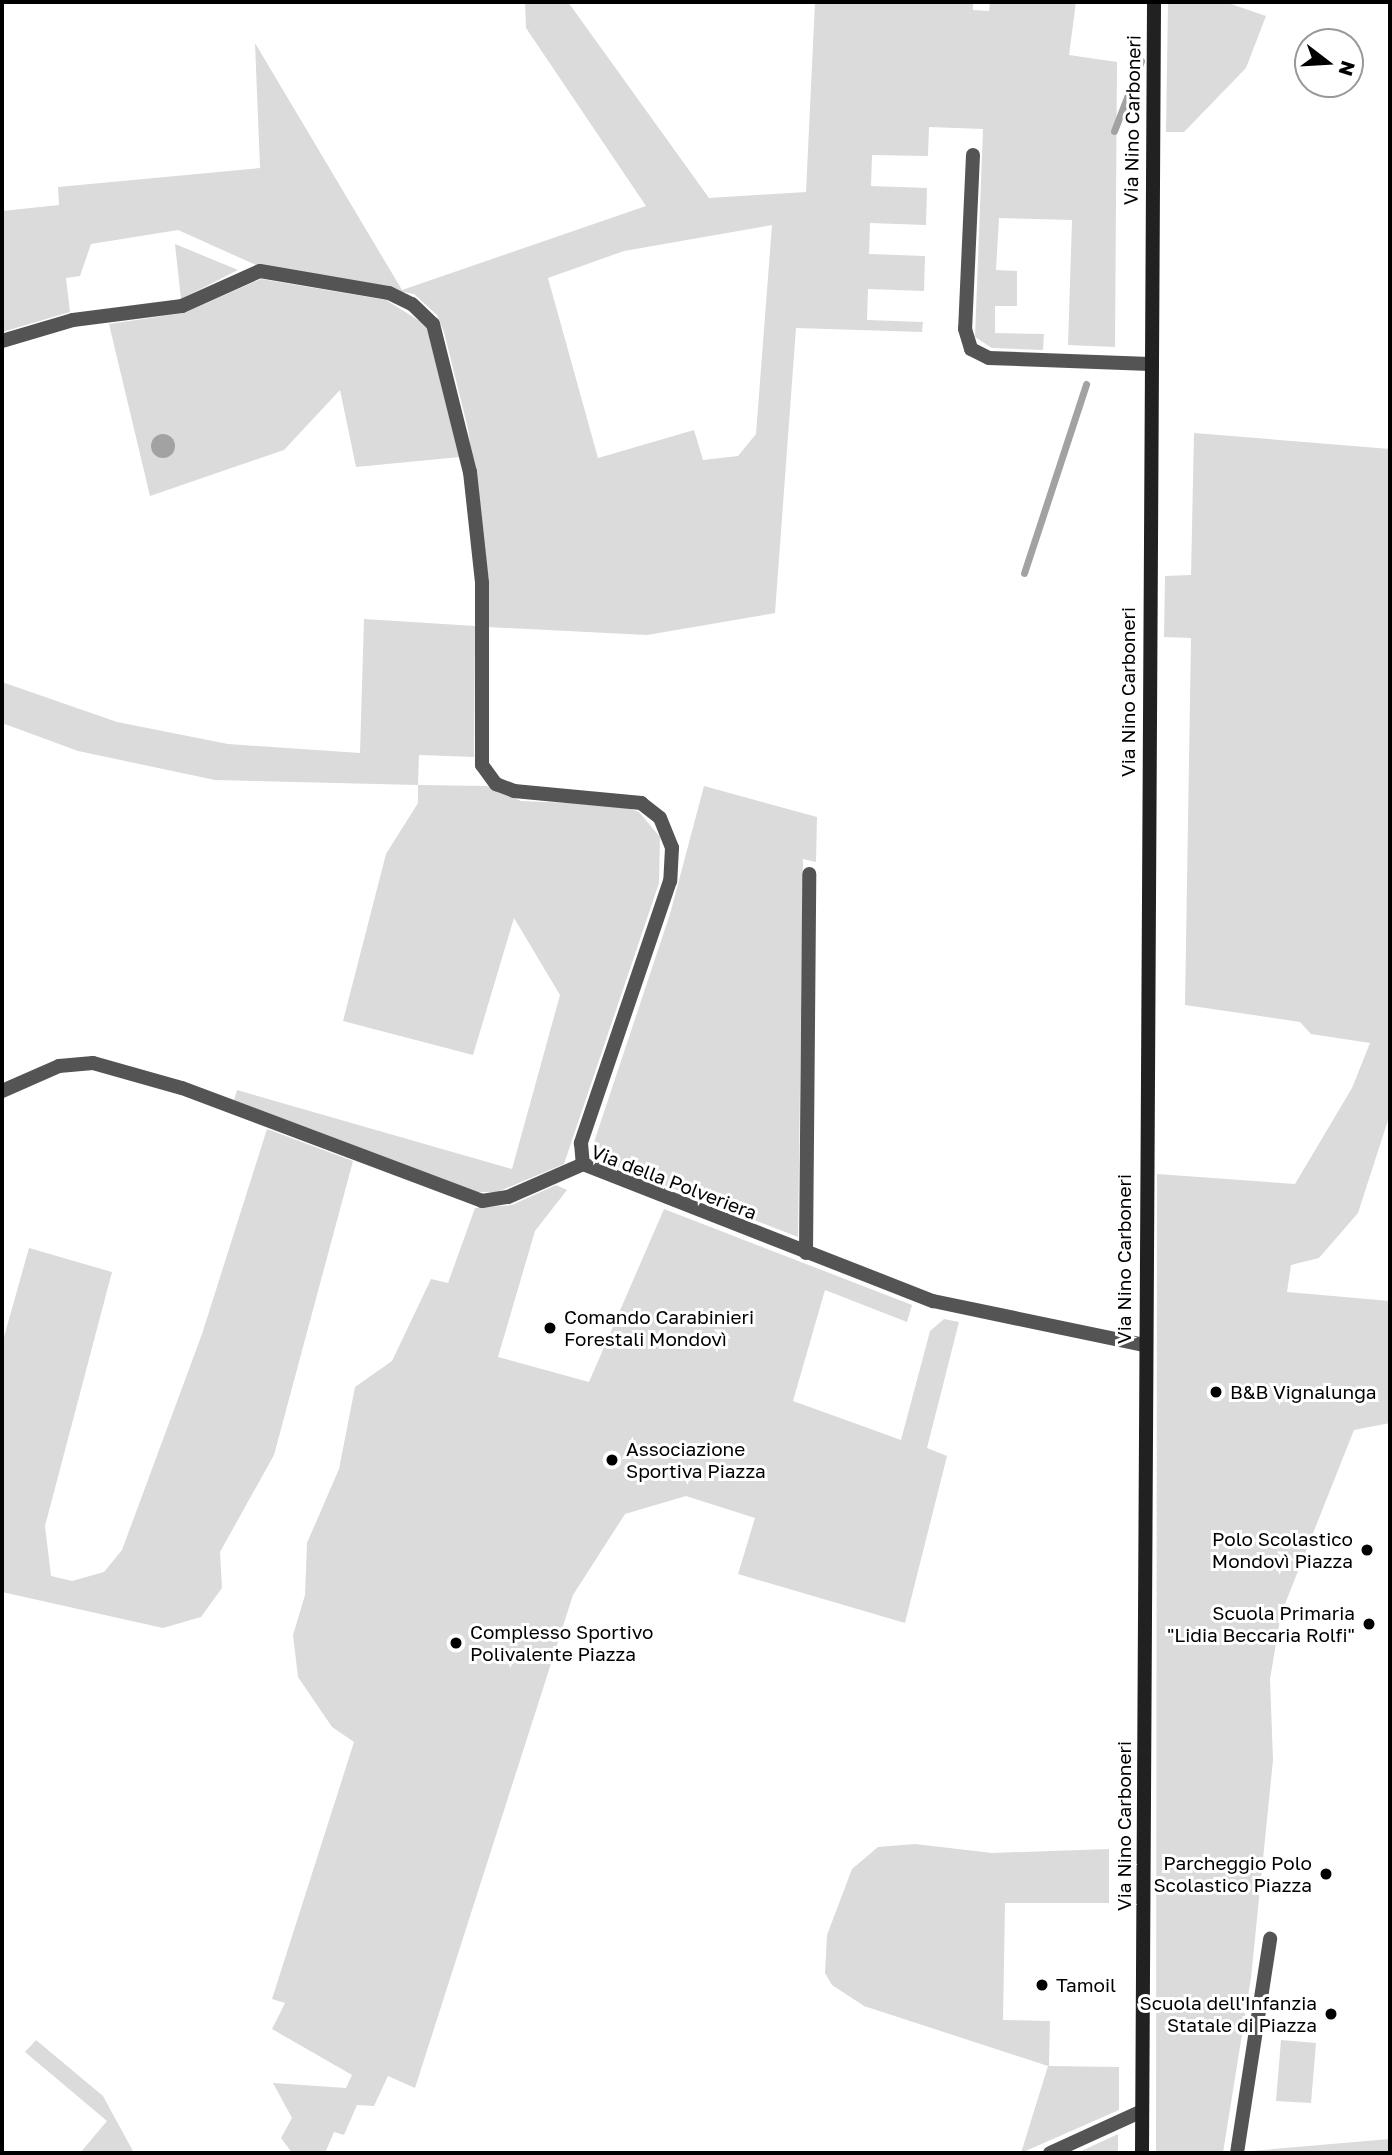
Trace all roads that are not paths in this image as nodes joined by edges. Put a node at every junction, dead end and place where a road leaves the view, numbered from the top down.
1 (1154, 2) edge
2 (973, 155) dead end
3 (2, 341) edge
4 (1150, 364) junction
5 (809, 874) dead end
6 (2, 1091) edge
7 (583, 1164) junction
8 (806, 1253) junction
9 (1143, 1345) junction
10 (1270, 1939) dead end
11 (1142, 2111) junction
12 (1050, 2153) edge
13 (1142, 2153) edge
14 (1237, 2153) edge

1 - 4 main road, Via Nino Carboneri
2 - 4 street
3 - 7 street
4 - 9 main road, Via Nino Carboneri
5 - 8 street
6 - 7 street, Via della Polveriera
7 - 8 street, Via della Polveriera
8 - 9 street, Via della Polveriera
9 - 11 main road, Via Nino Carboneri
10 - 14 street
11 - 12 street
11 - 13 main road, Via Nino Carboneri

